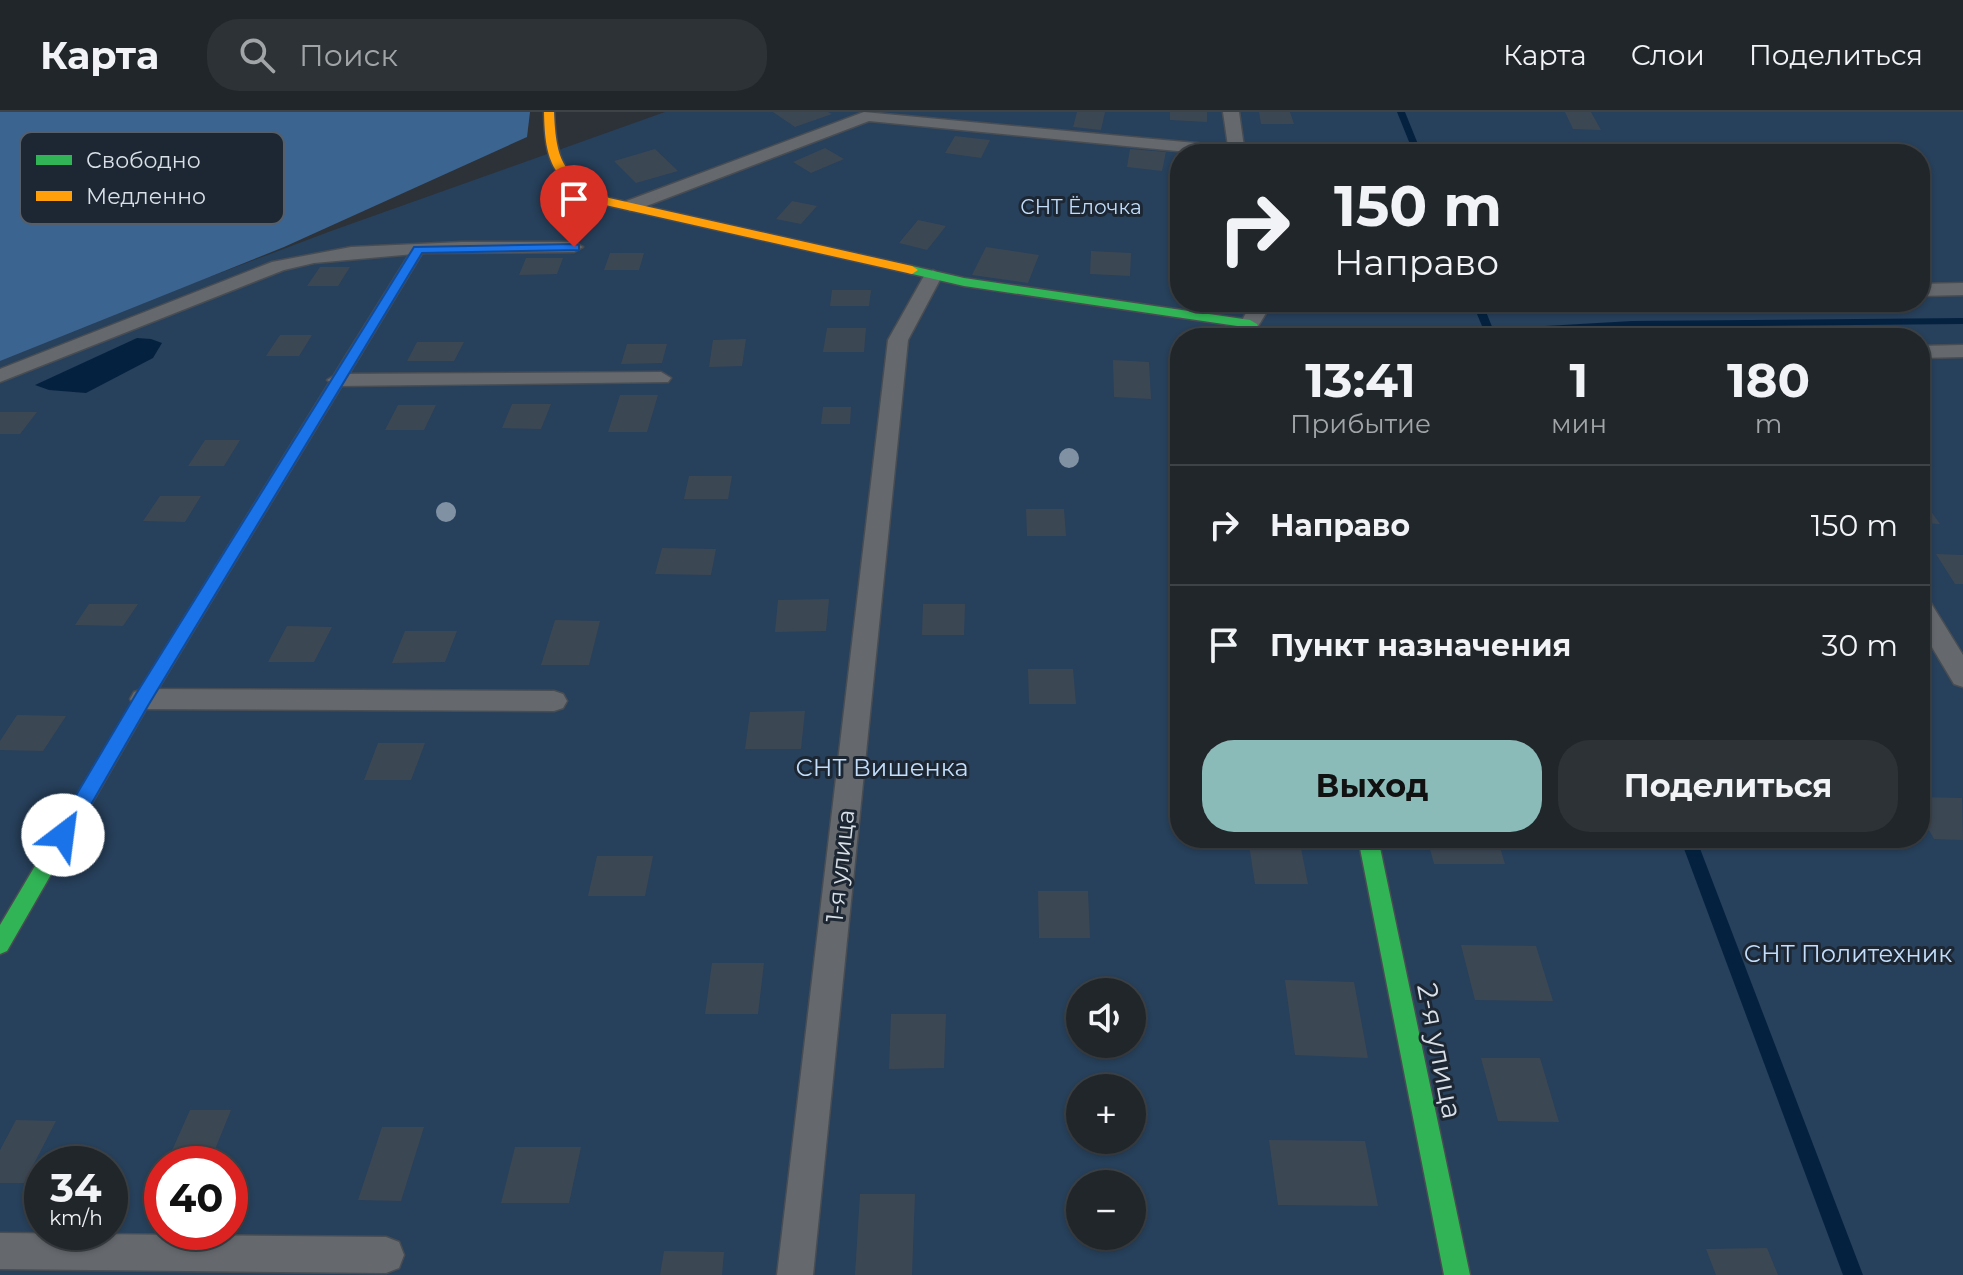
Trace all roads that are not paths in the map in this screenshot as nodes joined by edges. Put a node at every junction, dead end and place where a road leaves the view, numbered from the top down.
1 (549, 112) edge
2 (1231, 112) edge
3 (872, 114) edge
4 (1236, 144) edge
5 (1170, 146) edge
6 (630, 206) junction
7 (574, 247) dead end
8 (418, 250) junction
9 (933, 276) junction
10 (1963, 289) edge
11 (1930, 290) edge
12 (1235, 328) edge
13 (1963, 351) edge
14 (1930, 352) edge
15 (0, 376) edge
16 (661, 378) dead end
17 (337, 380) junction
18 (1930, 623) edge
19 (1963, 677) edge
20 (143, 699) junction
21 (554, 701) dead end
22 (1370, 848) edge
23 (0, 944) edge
24 (0, 1251) edge
25 (386, 1255) dead end
26 (795, 1275) edge
27 (1457, 1275) edge

1 - 6 street
2 - 4 lane
3 - 5 lane
3 - 6 lane
6 - 9 street
7 - 8 lane
8 - 15 lane
8 - 17 street
9 - 12 street
9 - 26 lane, 1-я улица
10 - 11 lane
13 - 14 lane
16 - 17 lane
17 - 20 street
18 - 19 lane
20 - 21 lane
20 - 23 street
22 - 27 street, 2-я улица
24 - 25 lane

